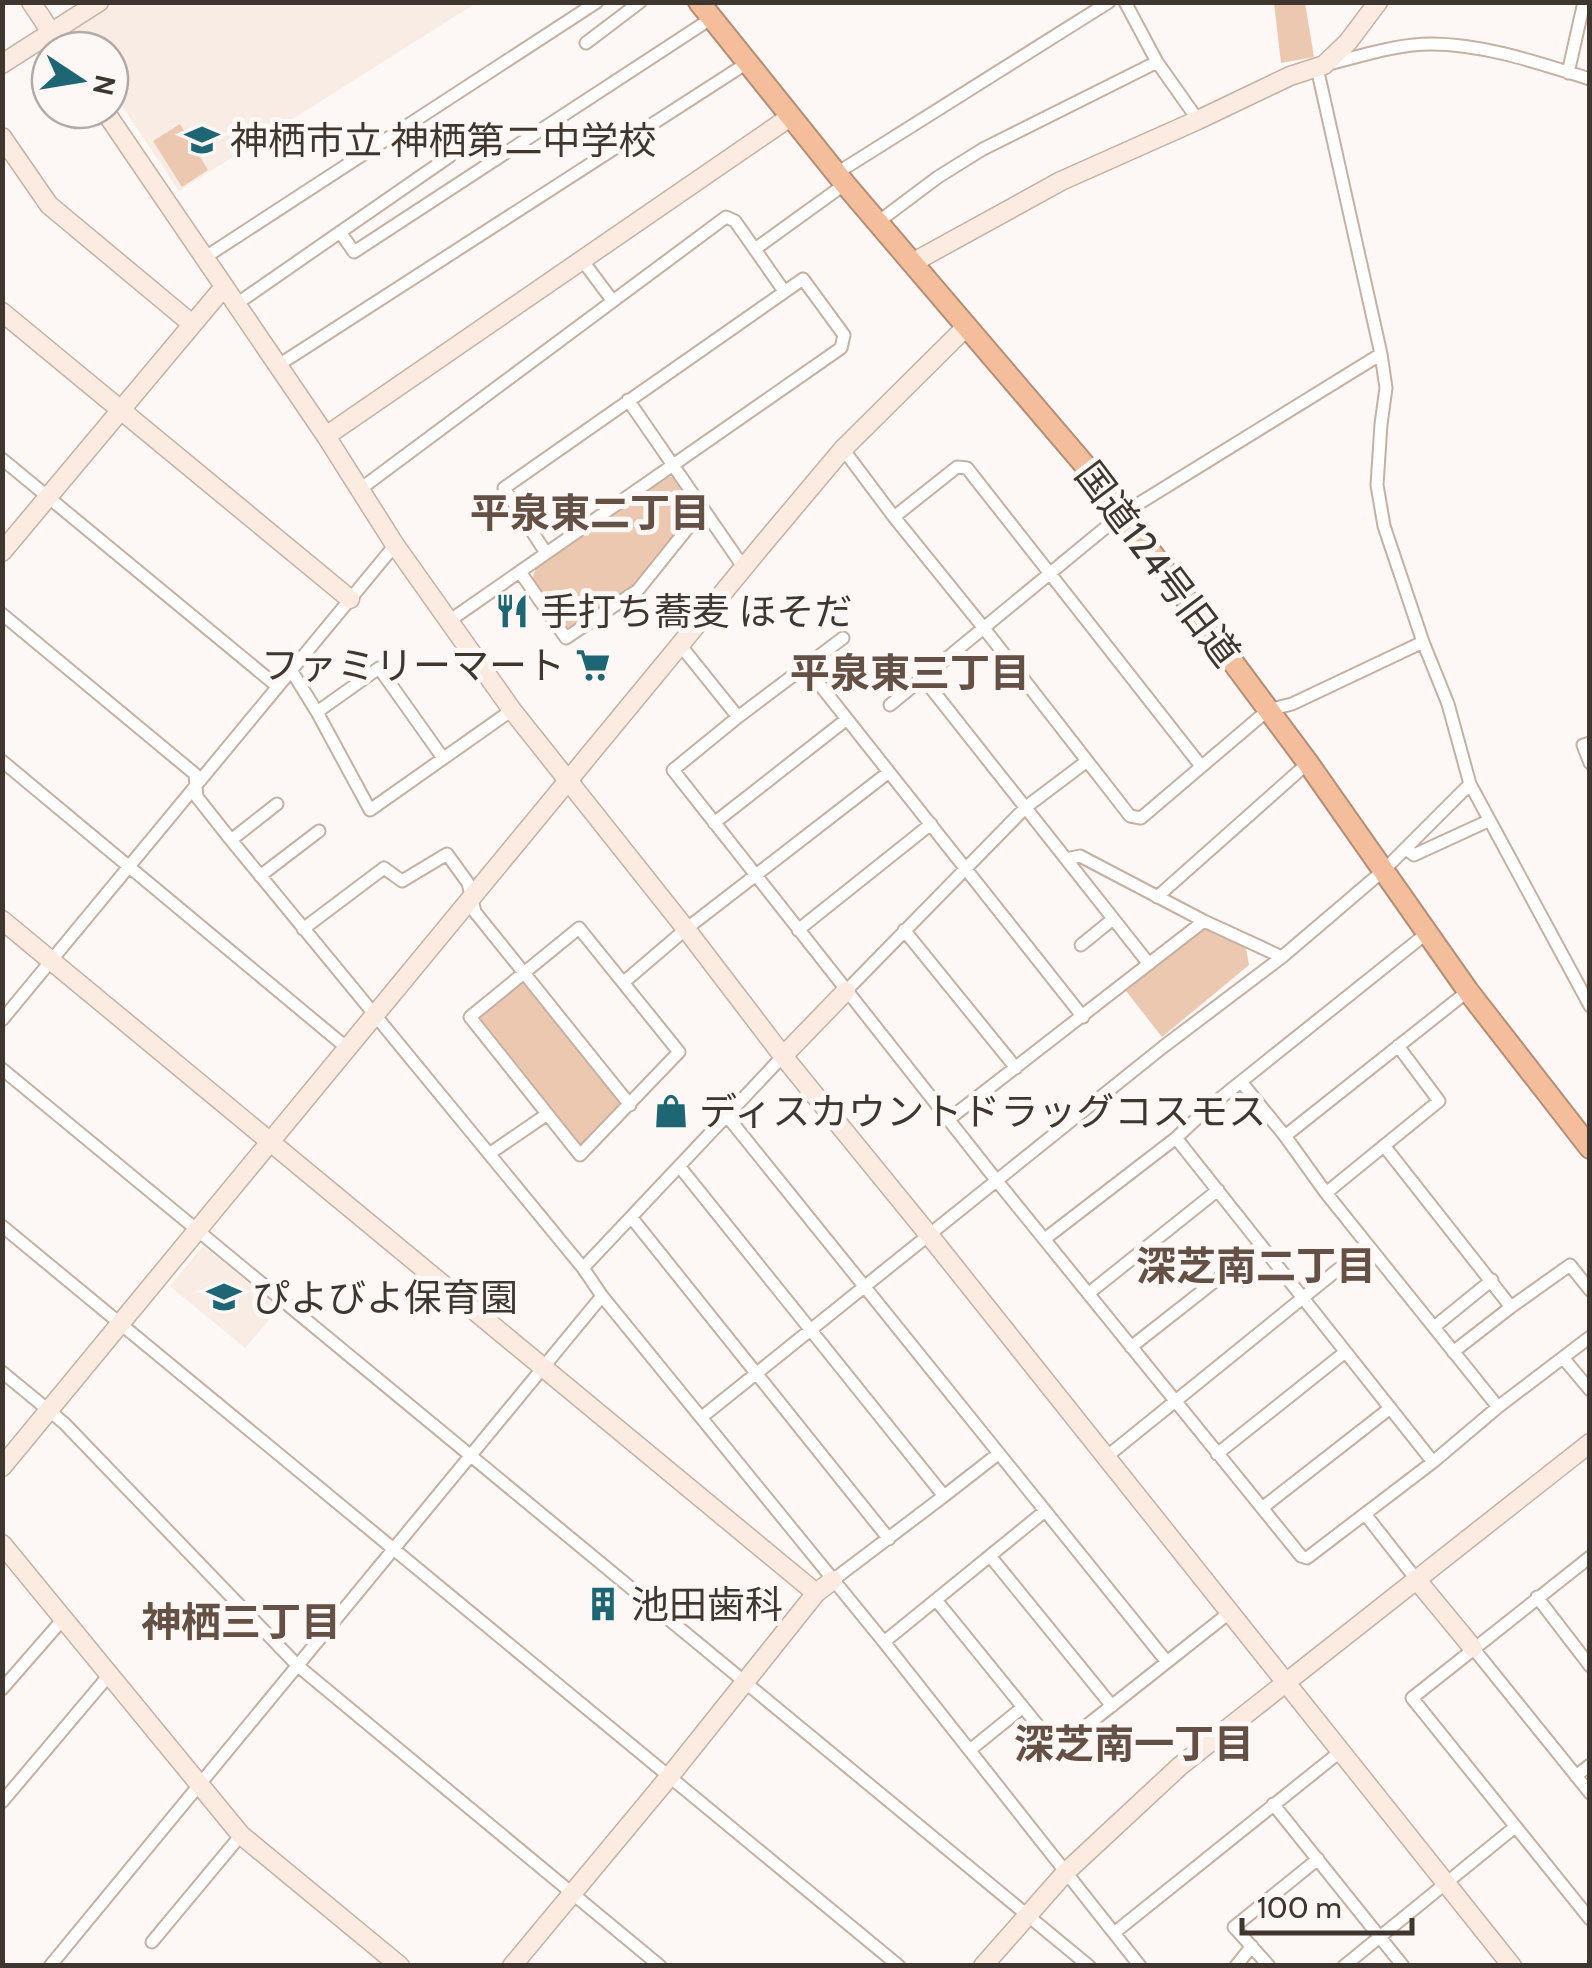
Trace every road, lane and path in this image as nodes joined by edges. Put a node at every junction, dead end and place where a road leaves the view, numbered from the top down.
1 (31, 2) edge
2 (98, 2) edge
3 (597, 2) edge
4 (640, 2) edge
5 (1110, 2) edge
6 (1125, 2) edge
7 (1378, 2) edge
8 (1584, 2) edge
9 (705, 10) edge
10 (49, 30) edge
11 (56, 30) edge
12 (586, 42) dead end
13 (30, 46) edge
14 (1156, 62) junction
15 (747, 63) junction
16 (2, 64) edge
17 (1324, 65) junction
18 (1568, 73) junction
19 (1590, 79) edge
20 (790, 117) junction
21 (1198, 120) junction
22 (118, 130) edge
23 (2, 137) edge
24 (450, 156) dead end
25 (841, 179) junction
26 (878, 222) junction
27 (340, 232) junction
28 (755, 249) junction
29 (204, 258) junction
30 (582, 260) junction
31 (912, 263) junction
32 (223, 288) junction
33 (784, 291) junction
34 (612, 300) junction
35 (235, 305) junction
36 (2, 312) edge
37 (192, 324) junction
38 (966, 326) junction
39 (1381, 354) junction
40 (278, 366) junction
41 (628, 400) junction
42 (122, 410) junction
43 (326, 436) junction
44 (843, 449) junction
45 (2, 458) edge
46 (674, 465) junction
47 (360, 490) junction
48 (48, 496) junction
49 (703, 509) junction
50 (1122, 514) junction
51 (894, 517) junction
52 (394, 544) junction
53 (2, 552) edge
54 (546, 552) junction
55 (744, 568) junction
56 (520, 572) junction
57 (1050, 573) junction
58 (350, 599) junction
59 (2, 614) edge
60 (449, 621) junction
61 (983, 626) junction
62 (844, 638) dead end
63 (1423, 642) junction
64 (681, 646) junction
65 (805, 666) junction
66 (290, 670) junction
67 (923, 678) junction
68 (277, 686) junction
69 (890, 704) dead end
70 (512, 710) junction
71 (1268, 710) junction
72 (317, 712) junction
73 (738, 717) junction
74 (847, 719) junction
75 (1590, 743) edge
76 (443, 758) junction
77 (2, 761) edge
78 (1087, 761) junction
79 (1590, 762) edge
80 (1308, 763) junction
81 (1201, 766) junction
82 (890, 772) junction
83 (569, 782) junction
84 (1470, 784) junction
85 (196, 786) junction
86 (277, 804) dead end
87 (1026, 807) junction
88 (1488, 820) junction
89 (714, 823) junction
90 (931, 824) junction
91 (319, 832) dead end
92 (231, 840) junction
93 (1406, 849) junction
94 (1066, 859) junction
95 (129, 866) junction
96 (965, 869) junction
97 (1384, 870) junction
98 (755, 875) junction
99 (260, 876) junction
100 (1158, 897) junction
101 (471, 900) junction
102 (1114, 919) junction
103 (2, 920) edge
104 (1204, 921) junction
105 (686, 928) junction
106 (302, 929) junction
107 (798, 930) junction
108 (904, 930) junction
109 (1427, 933) junction
110 (1080, 945) dead end
111 (1282, 957) junction
112 (52, 961) junction
113 (1149, 964) junction
114 (524, 972) junction
115 (624, 982) junction
116 (1468, 991) junction
117 (846, 992) junction
118 (1590, 1006) edge
119 (374, 1016) junction
120 (1083, 1017) junction
121 (2, 1020) edge
122 (1398, 1046) junction
123 (348, 1048) junction
124 (783, 1056) junction
125 (2, 1068) edge
126 (1016, 1068) junction
127 (1242, 1083) junction
128 (630, 1105) junction
129 (546, 1115) junction
130 (727, 1116) junction
131 (950, 1119) junction
132 (1285, 1136) junction
133 (1176, 1138) junction
134 (270, 1141) junction
135 (1385, 1146) junction
136 (1590, 1148) edge
137 (490, 1154) junction
138 (679, 1166) junction
139 (997, 1181) junction
140 (1218, 1190) junction
141 (1326, 1193) junction
142 (630, 1217) junction
143 (2, 1226) edge
144 (198, 1230) junction
145 (929, 1235) junction
146 (1046, 1238) junction
147 (1261, 1245) junction
148 (1369, 1246) junction
149 (583, 1268) junction
150 (1492, 1280) junction
151 (864, 1286) junction
152 (1590, 1290) edge
153 (1089, 1293) junction
154 (602, 1296) junction
155 (1303, 1299) junction
156 (1511, 1307) junction
157 (120, 1324) junction
158 (1434, 1327) junction
159 (810, 1330) junction
160 (1590, 1337) edge
161 (1131, 1347) junction
162 (1454, 1352) junction
163 (1344, 1353) junction
164 (1564, 1358) junction
165 (544, 1368) junction
166 (2, 1372) edge
167 (756, 1374) junction
168 (1590, 1390) edge
169 (1175, 1401) junction
170 (1498, 1407) junction
171 (1389, 1409) junction
172 (48, 1411) junction
173 (702, 1418) junction
174 (1590, 1443) edge
175 (998, 1454) junction
176 (1216, 1454) junction
177 (472, 1456) junction
178 (1104, 1458) junction
179 (1433, 1462) junction
180 (2, 1467) edge
181 (944, 1496) junction
182 (1262, 1508) junction
183 (1045, 1512) junction
184 (1364, 1514) junction
185 (889, 1539) junction
186 (2, 1544) edge
187 (394, 1550) junction
188 (990, 1556) junction
189 (1590, 1557) edge
190 (833, 1580) junction
191 (1416, 1580) junction
192 (816, 1593) junction
193 (1537, 1598) junction
194 (936, 1600) junction
195 (1228, 1613) junction
196 (64, 1618) junction
197 (884, 1642) junction
198 (1474, 1648) junction
199 (1167, 1662) junction
200 (298, 1666) junction
201 (1590, 1666) edge
202 (110, 1674) junction
203 (746, 1682) junction
204 (1284, 1683) junction
205 (2, 1690) edge
206 (1112, 1706) junction
207 (1022, 1707) junction
208 (970, 1750) junction
209 (1342, 1751) junction
210 (1590, 1765) edge
211 (1576, 1776) junction
212 (669, 1777) junction
213 (198, 1786) junction
214 (1590, 1793) edge
215 (2, 1802) edge
216 (1273, 1804) junction
217 (1515, 1827) junction
218 (240, 1835) junction
219 (1318, 1859) junction
220 (1066, 1872) junction
221 (1445, 1882) junction
222 (572, 1892) junction
223 (1027, 1915) junction
224 (1590, 1919) edge
225 (1114, 1933) junction
226 (1380, 1936) junction
227 (152, 1942) dead end
228 (1252, 1946) junction
229 (50, 1966) edge
230 (400, 1966) edge
231 (512, 1966) edge
232 (660, 1966) edge
233 (899, 1966) edge
234 (983, 1966) edge
235 (1089, 1966) edge
236 (1140, 1966) edge
237 (1236, 1966) edge
238 (1269, 1966) edge
239 (1344, 1966) edge
240 (1403, 1966) edge
241 (1512, 1966) edge

1 - 10 street
2 - 11 street
3 - 29 street
4 - 12 street
5 - 25 street
6 - 14 street
7 - 17 street
8 - 18 street
9 - 15 highway, 国道124号旧道
9 - 27 street
13 - 16 street
14 - 21 street
14 - 26 street
15 - 20 highway, 国道124号旧道
15 - 40 street
17 - 18 street
17 - 21 street
17 - 39 street
18 - 19 street
20 - 25 highway, 国道124号旧道
20 - 30 street
21 - 31 street
22 - 29 street
23 - 37 street
24 - 27 street
25 - 26 highway, 国道124号旧道
25 - 28 street
26 - 31 highway, 国道124号旧道
27 - 35 street
28 - 33 street
28 - 34 street
29 - 32 street
30 - 34 street
30 - 43 street
31 - 38 highway, 国道124号旧道
32 - 35 street
32 - 37 street
33 - 41 street
33 - 46 street
34 - 47 street
35 - 40 street
36 - 42 street
37 - 42 street
38 - 44 street
38 - 50 highway, 国道124号旧道
39 - 50 street
39 - 63 street
40 - 43 street
41 - 46 street
41 - 54 street
42 - 48 street
42 - 58 street
43 - 47 street
44 - 51 street
44 - 55 street
45 - 48 street
46 - 49 street
46 - 54 street
47 - 52 street
48 - 53 street
48 - 68 street
49 - 55 street
49 - 56 street
50 - 57 street
50 - 71 highway, 国道124号旧道
51 - 57 street
51 - 61 street
52 - 58 street
52 - 60 street
54 - 56 street
55 - 64 street
56 - 60 street
57 - 61 street
57 - 81 street
58 - 66 street
59 - 85 street
60 - 70 street
61 - 67 street
61 - 78 street
62 - 65 street
63 - 71 street
63 - 84 street
64 - 73 street
64 - 83 street
65 - 73 street
65 - 74 street
66 - 68 street
66 - 72 street
67 - 69 street
67 - 87 street
68 - 85 street
70 - 76 street
70 - 83 street
71 - 80 highway, 国道124号旧道
71 - 81 street
72 - 76 street
72 - 76 street
73 - 89 street
74 - 82 street
74 - 89 street
75 - 79 street
77 - 95 street
78 - 81 street
78 - 87 street
80 - 97 highway, 国道124号旧道
80 - 100 street
82 - 90 street
82 - 98 street
83 - 101 street
83 - 105 street
84 - 88 street
84 - 93 street
85 - 92 street
85 - 95 street
86 - 92 street
87 - 94 street
87 - 96 street
88 - 93 street
88 - 118 street
89 - 98 street
90 - 96 street
90 - 107 street
91 - 99 street
92 - 99 street
93 - 97 street
94 - 100 street
94 - 102 street
95 - 112 street
95 - 123 street
96 - 108 street
96 - 120 street
97 - 109 highway, 国道124号旧道
97 - 111 street
98 - 105 street
98 - 107 street
99 - 106 street
100 - 104 street
101 - 106 street
101 - 114 street
101 - 119 street
102 - 110 street
102 - 113 street
103 - 112 street
104 - 111 street
104 - 113 street
105 - 115 street
105 - 124 street
106 - 119 street
107 - 117 street
108 - 117 street
108 - 126 street
109 - 116 highway, 国道124号旧道
109 - 127 street
111 - 139 street
112 - 121 street
112 - 134 street
113 - 120 street
114 - 115 street
114 - 128 street
114 - 129 street
115 - 128 street
116 - 122 street
116 - 136 highway, 国道124号旧道
117 - 124 street
117 - 131 street
119 - 123 street
119 - 137 street
120 - 126 street
122 - 132 street
122 - 135 street
123 - 134 street
124 - 130 street
124 - 145 street
125 - 144 street
126 - 131 street
127 - 132 street
127 - 133 street
128 - 129 street
129 - 137 street
130 - 138 street
130 - 151 street
131 - 139 street
132 - 141 street
133 - 140 street
133 - 146 street
134 - 144 street
134 - 165 street
135 - 141 street
135 - 150 street
137 - 149 street
138 - 142 street
138 - 159 street
139 - 145 street
139 - 146 street
140 - 147 street
140 - 153 street
141 - 148 street
142 - 149 street
142 - 167 street
143 - 157 street
144 - 157 street
144 - 177 street
145 - 151 street
145 - 178 street
146 - 153 street
147 - 155 street
147 - 161 street
148 - 155 street
148 - 158 street
149 - 154 street
150 - 156 street
150 - 158 street
151 - 159 street
151 - 175 street
152 - 156 street
153 - 161 street
154 - 165 street
154 - 173 street
155 - 163 street
155 - 169 street
156 - 162 street
157 - 172 street
157 - 187 street
158 - 162 street
159 - 167 street
159 - 181 street
160 - 164 street
161 - 169 street
162 - 170 street
163 - 171 street
163 - 176 street
164 - 168 street
164 - 170 street
165 - 177 street
165 - 192 street
166 - 172 street
167 - 173 street
167 - 185 street
169 - 176 street
169 - 178 street
170 - 179 street
171 - 179 street
171 - 182 street
172 - 180 street
172 - 200 street
173 - 190 street
174 - 191 street
175 - 181 street
175 - 183 street
176 - 182 street
177 - 187 street
177 - 203 street
178 - 195 street
179 - 184 street
181 - 185 street
182 - 184 street
183 - 188 street
183 - 199 street
184 - 191 street
185 - 190 street
186 - 196 street
187 - 200 street
187 - 212 street
188 - 194 street
188 - 206 street
189 - 193 street
190 - 192 street
190 - 197 street
191 - 198 street
191 - 204 street
192 - 203 street
193 - 198 street
193 - 201 street
194 - 197 street
194 - 207 street
195 - 199 street
195 - 204 street
196 - 202 street
196 - 205 street
197 - 208 street
198 - 211 street
198 - 217 street
199 - 206 street
200 - 213 street
200 - 222 street
202 - 213 street
202 - 215 street
203 - 212 street
203 - 223 street
204 - 209 street
204 - 220 street
206 - 207 street
207 - 208 street
208 - 220 street
209 - 216 street
209 - 221 street
210 - 211 street
211 - 214 street
212 - 222 street
212 - 233 street
213 - 218 street
213 - 229 street
216 - 219 street
216 - 225 street
217 - 221 street
217 - 224 street
218 - 227 street
218 - 230 street
219 - 226 street
219 - 228 street
220 - 223 street
220 - 225 street
221 - 226 street
221 - 241 street
222 - 231 street
222 - 232 street
223 - 234 street
223 - 235 street
225 - 236 street
226 - 239 street
226 - 240 street
228 - 237 street
228 - 238 street

